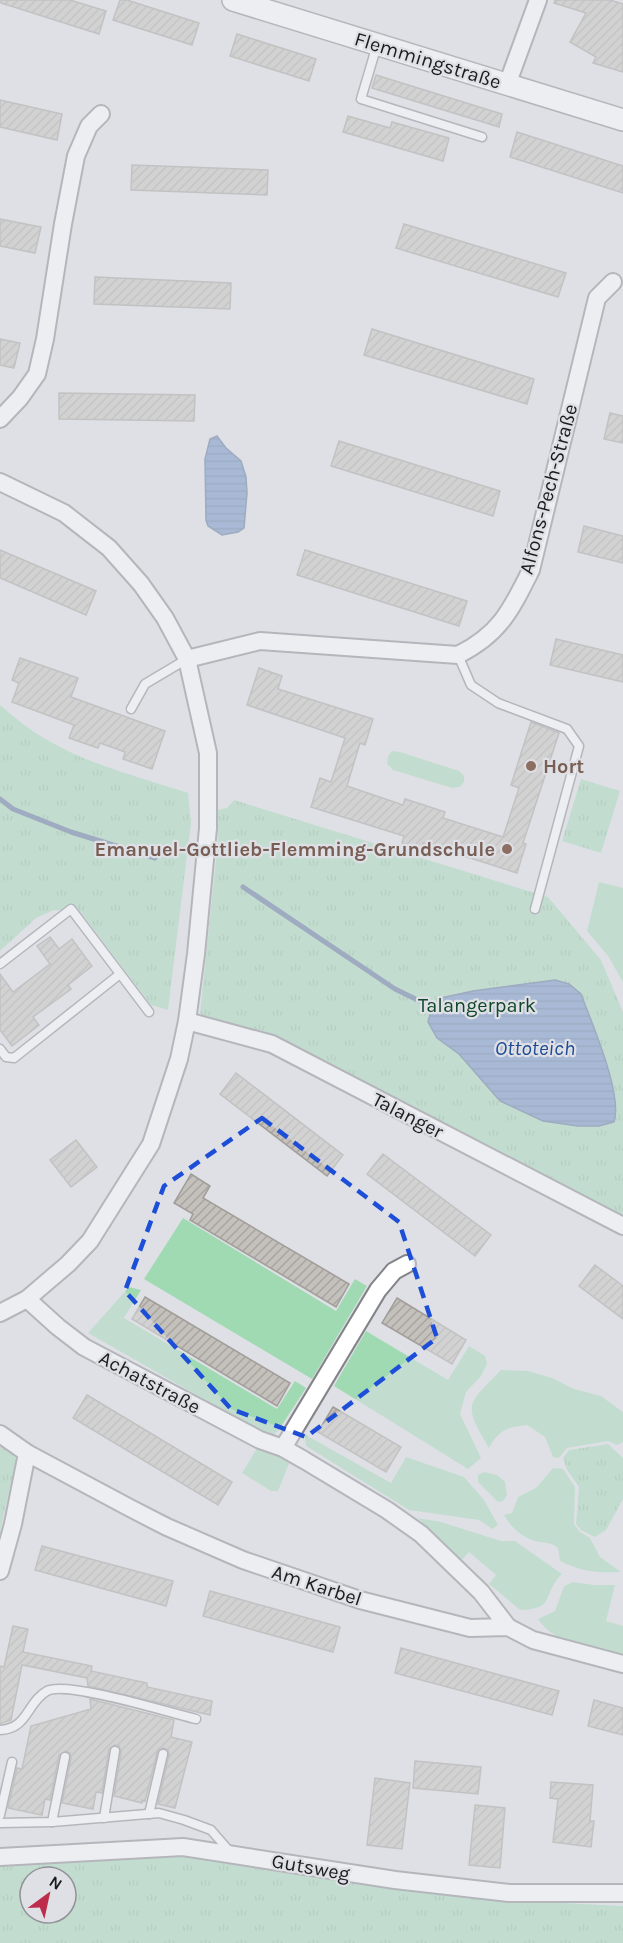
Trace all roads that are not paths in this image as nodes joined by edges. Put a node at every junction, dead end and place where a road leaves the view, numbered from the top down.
1 (233, 0) edge
2 (538, 0) edge
3 (377, 44) junction
4 (507, 85) junction
5 (101, 114) dead end
6 (623, 120) edge
7 (482, 137) dead end
8 (613, 282) dead end
9 (0, 419) edge
10 (0, 482) edge
11 (458, 655) junction
12 (187, 659) junction
13 (131, 709) dead end
14 (535, 909) dead end
15 (0, 964) edge
16 (120, 974) junction
17 (149, 1012) dead end
18 (187, 1021) junction
19 (0, 1049) edge
20 (623, 1226) edge
21 (407, 1264) dead end
22 (27, 1299) junction
23 (0, 1313) edge
24 (0, 1434) edge
25 (283, 1448) junction
26 (27, 1453) junction
27 (0, 1571) edge
28 (508, 1627) junction
29 (623, 1664) edge
30 (196, 1719) dead end
31 (0, 1730) edge
32 (115, 1751) dead end
33 (163, 1754) dead end
34 (65, 1757) dead end
35 (12, 1762) dead end
36 (148, 1814) junction
37 (0, 1815) edge
38 (104, 1818) junction
39 (52, 1822) junction
40 (0, 1823) edge
41 (232, 1853) junction
42 (0, 1857) edge
43 (623, 1893) edge

1 - 3 street, Flemmingstraße
2 - 4 street
3 - 4 street, Flemmingstraße
3 - 7 lane
4 - 6 street, Flemmingstraße
5 - 9 street
8 - 11 street, Alfons-Pech-Straße
10 - 12 street
11 - 12 street
11 - 14 lane
12 - 13 lane
12 - 18 street
15 - 16 lane
16 - 17 lane
16 - 19 lane
18 - 20 street, Talanger
18 - 22 street
21 - 25 street
22 - 23 street
22 - 25 street, Achatstraße
24 - 26 street, Am Karbel
25 - 28 street, Achatstraße
26 - 27 street
26 - 28 street, Am Karbel
28 - 29 street, Am Karbel
30 - 31 lane
32 - 38 lane
33 - 36 lane
34 - 39 lane
35 - 37 lane
36 - 38 lane
36 - 41 lane
38 - 39 lane
39 - 40 lane
41 - 42 street, Gutsweg
41 - 43 street, Gutsweg

